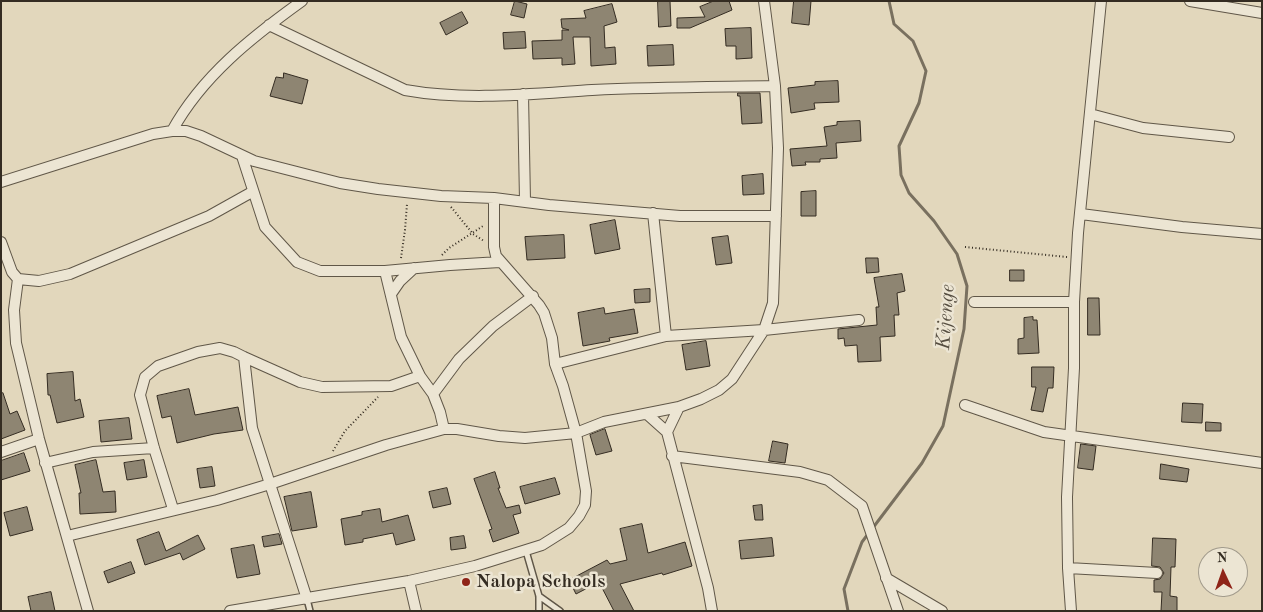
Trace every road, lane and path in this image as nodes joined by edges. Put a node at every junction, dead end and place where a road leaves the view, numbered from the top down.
1 (302, 1) edge
2 (764, 1) edge
3 (1100, 1) edge
4 (1190, 1) edge
5 (1262, 13) edge
6 (269, 25) junction
7 (775, 86) junction
8 (523, 94) junction
9 (1090, 114) junction
10 (172, 131) junction
11 (1229, 137) dead end
12 (242, 156) junction
13 (1, 182) edge
14 (252, 192) junction
15 (410, 192) junction
16 (441, 196) junction
17 (494, 198) junction
18 (525, 201) junction
19 (653, 213) junction
20 (1081, 214) junction
21 (776, 216) junction
22 (493, 219) junction
23 (473, 234) junction
24 (1262, 234) edge
25 (1, 242) edge
26 (965, 247) dead end
27 (494, 248) junction
28 (1077, 259) junction
29 (500, 262) junction
30 (432, 266) junction
31 (414, 268) junction
32 (399, 270) junction
33 (386, 271) junction
34 (18, 279) junction
35 (391, 294) junction
36 (533, 296) junction
37 (974, 302) dead end
38 (1074, 302) junction
39 (859, 320) dead end
40 (764, 330) junction
41 (666, 336) junction
42 (244, 357) junction
43 (555, 364) junction
44 (420, 376) junction
45 (391, 386) junction
46 (432, 394) junction
47 (965, 406) dead end
48 (679, 408) junction
49 (648, 415) junction
50 (444, 429) junction
51 (576, 432) junction
52 (667, 432) junction
53 (1070, 435) junction
54 (39, 439) junction
55 (154, 448) junction
56 (1, 452) edge
57 (672, 456) junction
58 (45, 462) junction
59 (1262, 463) edge
60 (325, 465) junction
61 (270, 484) junction
62 (173, 510) junction
63 (67, 536) junction
64 (526, 551) junction
65 (1068, 568) junction
66 (1157, 573) dead end
67 (886, 578) junction
68 (410, 581) junction
69 (539, 596) junction
70 (307, 598) junction
71 (236, 610) edge
72 (88, 611) edge
73 (310, 611) edge
74 (416, 611) edge
75 (539, 611) edge
76 (560, 611) edge
77 (712, 611) edge
78 (898, 611) edge
79 (942, 611) edge
80 (1071, 611) edge

1 - 6 street
2 - 7 street
3 - 9 street
4 - 5 street
6 - 8 street
6 - 10 street
7 - 8 street
7 - 21 street
8 - 18 street
9 - 11 street
9 - 20 street
10 - 12 street
10 - 13 street
12 - 14 street
12 - 15 street
14 - 33 street
14 - 34 street
15 - 16 street
15 - 32 path
16 - 17 street
16 - 23 path
17 - 18 street
17 - 22 street
18 - 19 street
19 - 21 street
19 - 41 street
20 - 24 street
20 - 28 street
21 - 40 street
22 - 23 path
22 - 27 street
23 - 27 path
23 - 30 path
25 - 34 street
26 - 28 path
27 - 29 street
28 - 38 street
29 - 30 street
29 - 36 street
30 - 31 street
31 - 32 street
31 - 35 street
32 - 33 street
33 - 35 street
34 - 54 street
35 - 44 street
36 - 43 street
36 - 46 street
37 - 38 street
38 - 53 street
39 - 40 street
40 - 41 street
40 - 48 street
41 - 43 street
42 - 45 street
42 - 55 street
42 - 61 street
43 - 51 street
44 - 45 street
44 - 46 street
45 - 60 path
46 - 50 street
47 - 53 street
48 - 49 street
48 - 52 street
49 - 51 street
49 - 52 street
50 - 51 street
50 - 60 street
51 - 64 street
52 - 57 street
53 - 59 street
53 - 65 street
54 - 56 street
54 - 58 street
55 - 58 street
55 - 62 street
57 - 67 street
57 - 77 street
58 - 63 street
60 - 61 street
61 - 62 street
61 - 70 street
62 - 63 street
63 - 72 street
64 - 68 street
64 - 69 lane
65 - 66 street
65 - 80 street
67 - 78 street
67 - 79 street
68 - 70 street
68 - 74 street
69 - 75 lane
69 - 76 lane
70 - 71 street
70 - 73 lane

